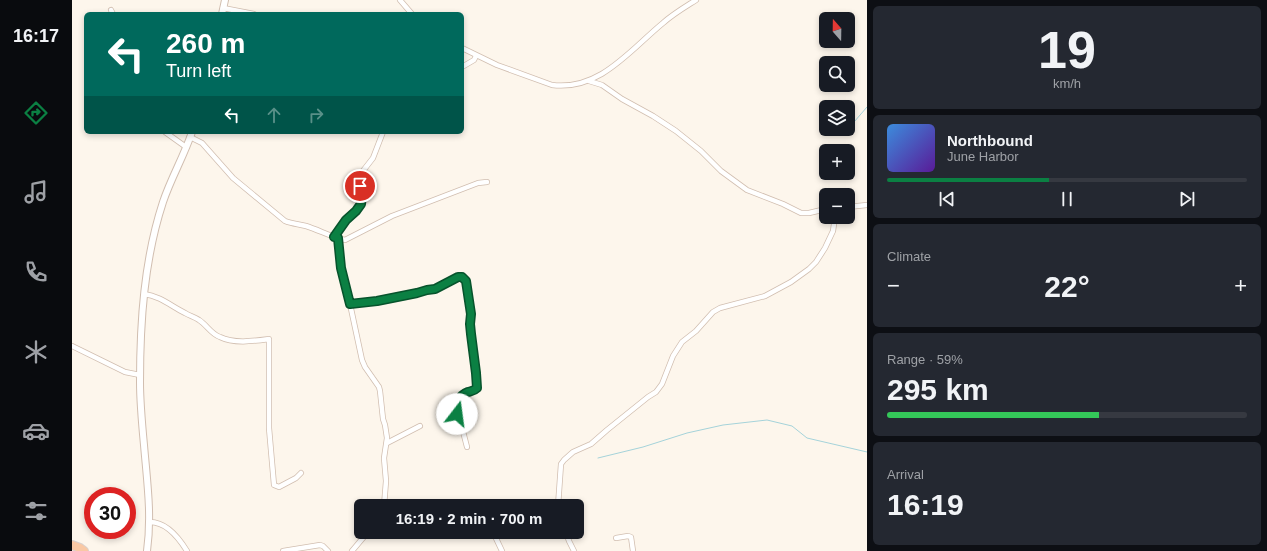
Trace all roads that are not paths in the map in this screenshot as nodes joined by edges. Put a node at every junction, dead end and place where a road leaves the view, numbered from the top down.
1 (225, 0) edge
2 (400, 0) edge
3 (696, 0) edge
4 (222, 11) edge
5 (233, 12) edge
6 (410, 12) edge
7 (464, 49) edge
8 (476, 56) junction
9 (464, 66) edge
10 (589, 81) junction
11 (168, 134) edge
12 (382, 134) edge
13 (191, 135) edge
14 (186, 147) junction
15 (487, 182) dead end
16 (867, 205) edge
17 (855, 206) edge
18 (819, 211) edge
19 (834, 224) edge
20 (336, 238) junction
21 (144, 294) junction
22 (350, 304) junction
23 (72, 346) edge
24 (140, 375) junction
25 (420, 426) dead end
26 (387, 443) junction
27 (467, 447) dead end
28 (301, 473) dead end
29 (385, 499) edge
30 (558, 499) edge
31 (150, 522) junction
32 (616, 538) dead end
33 (362, 539) edge
34 (496, 539) edge
35 (568, 539) edge
36 (72, 545) edge
37 (571, 550) edge
38 (84, 551) edge
39 (146, 551) edge
40 (187, 551) edge
41 (283, 551) edge
42 (328, 551) edge
43 (352, 551) edge
44 (502, 551) edge
45 (633, 551) edge

1 - 4 street
2 - 6 street
3 - 10 street
4 - 5 street
7 - 8 street
8 - 9 street
8 - 10 street
10 - 18 street
11 - 14 street
12 - 20 street
13 - 14 street
13 - 20 street
14 - 21 street
15 - 20 street
16 - 17 street
19 - 30 street
20 - 22 street
21 - 24 street
21 - 28 street
22 - 26 street
22 - 27 street
23 - 24 street
24 - 31 street
25 - 26 street
26 - 29 street
31 - 39 street
31 - 40 street
32 - 45 street
33 - 43 street
34 - 44 street
35 - 37 street
36 - 38 highway
41 - 42 street

